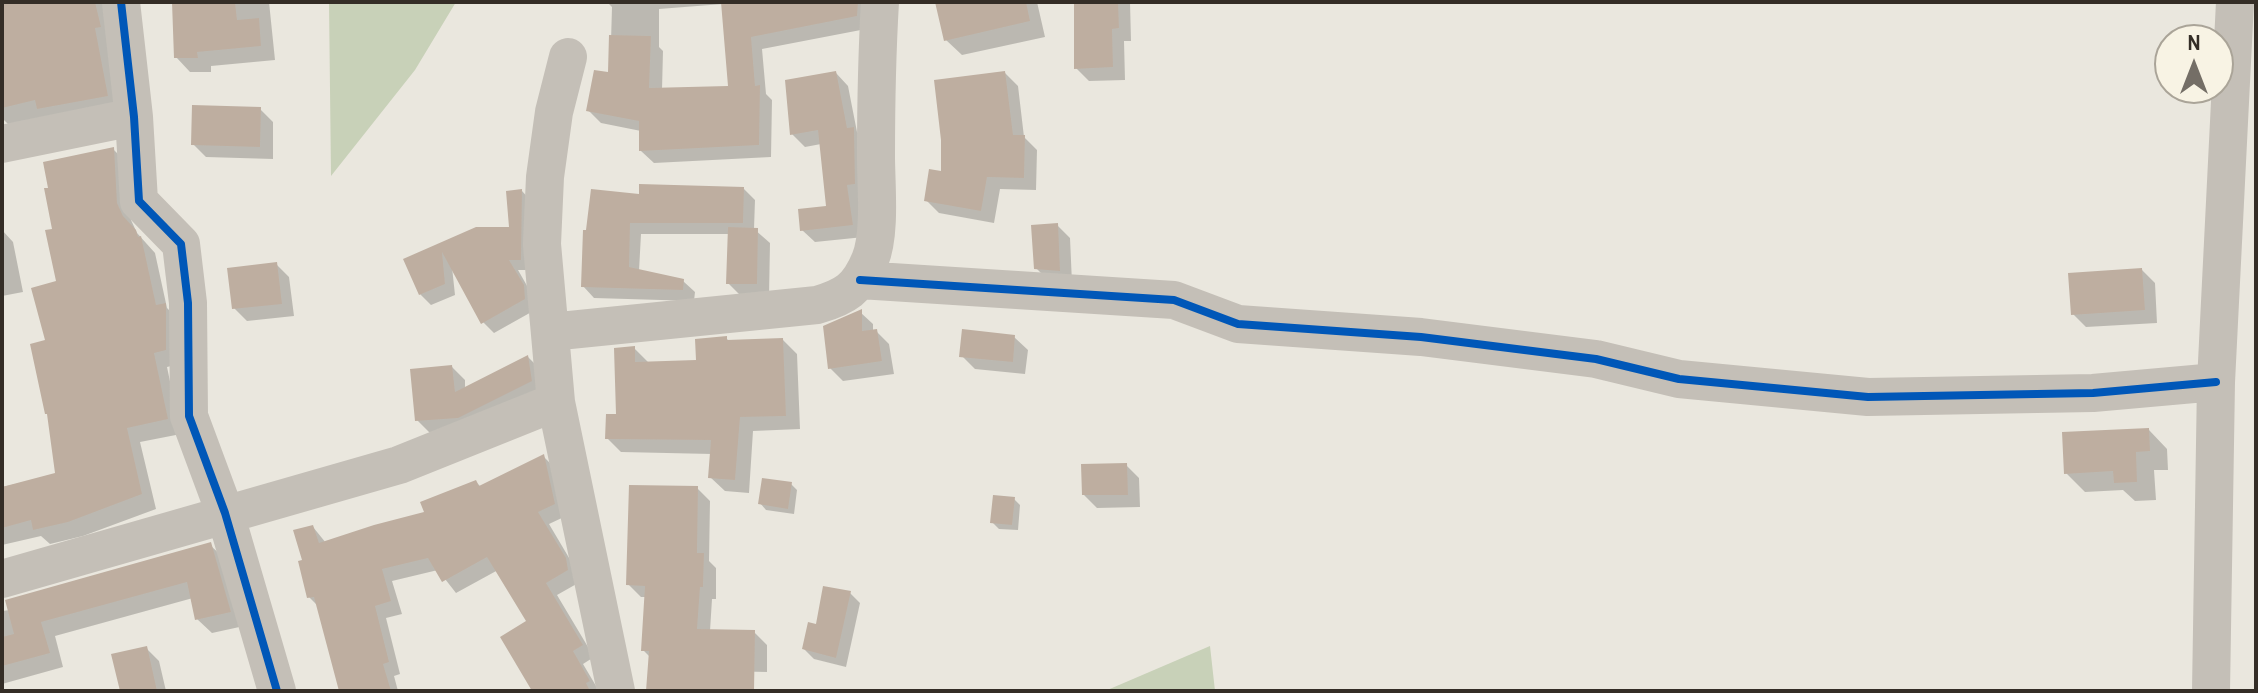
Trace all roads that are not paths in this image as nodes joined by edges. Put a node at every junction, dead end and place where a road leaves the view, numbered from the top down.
1 (121, 2) edge
2 (880, 2) edge
3 (2235, 2) edge
4 (568, 57) dead end
5 (134, 117) junction
6 (2, 144) edge
7 (860, 280) junction
8 (550, 332) junction
9 (2216, 382) junction
10 (556, 402) junction
11 (225, 513) junction
12 (2, 579) edge
13 (277, 691) edge
14 (616, 691) edge
15 (2211, 691) edge

1 - 5 street
2 - 7 street
3 - 9 street
4 - 8 street
5 - 6 street
5 - 11 street
7 - 8 street
7 - 9 street
8 - 10 street
9 - 15 street
10 - 11 street
10 - 14 street
11 - 12 street
11 - 13 street

